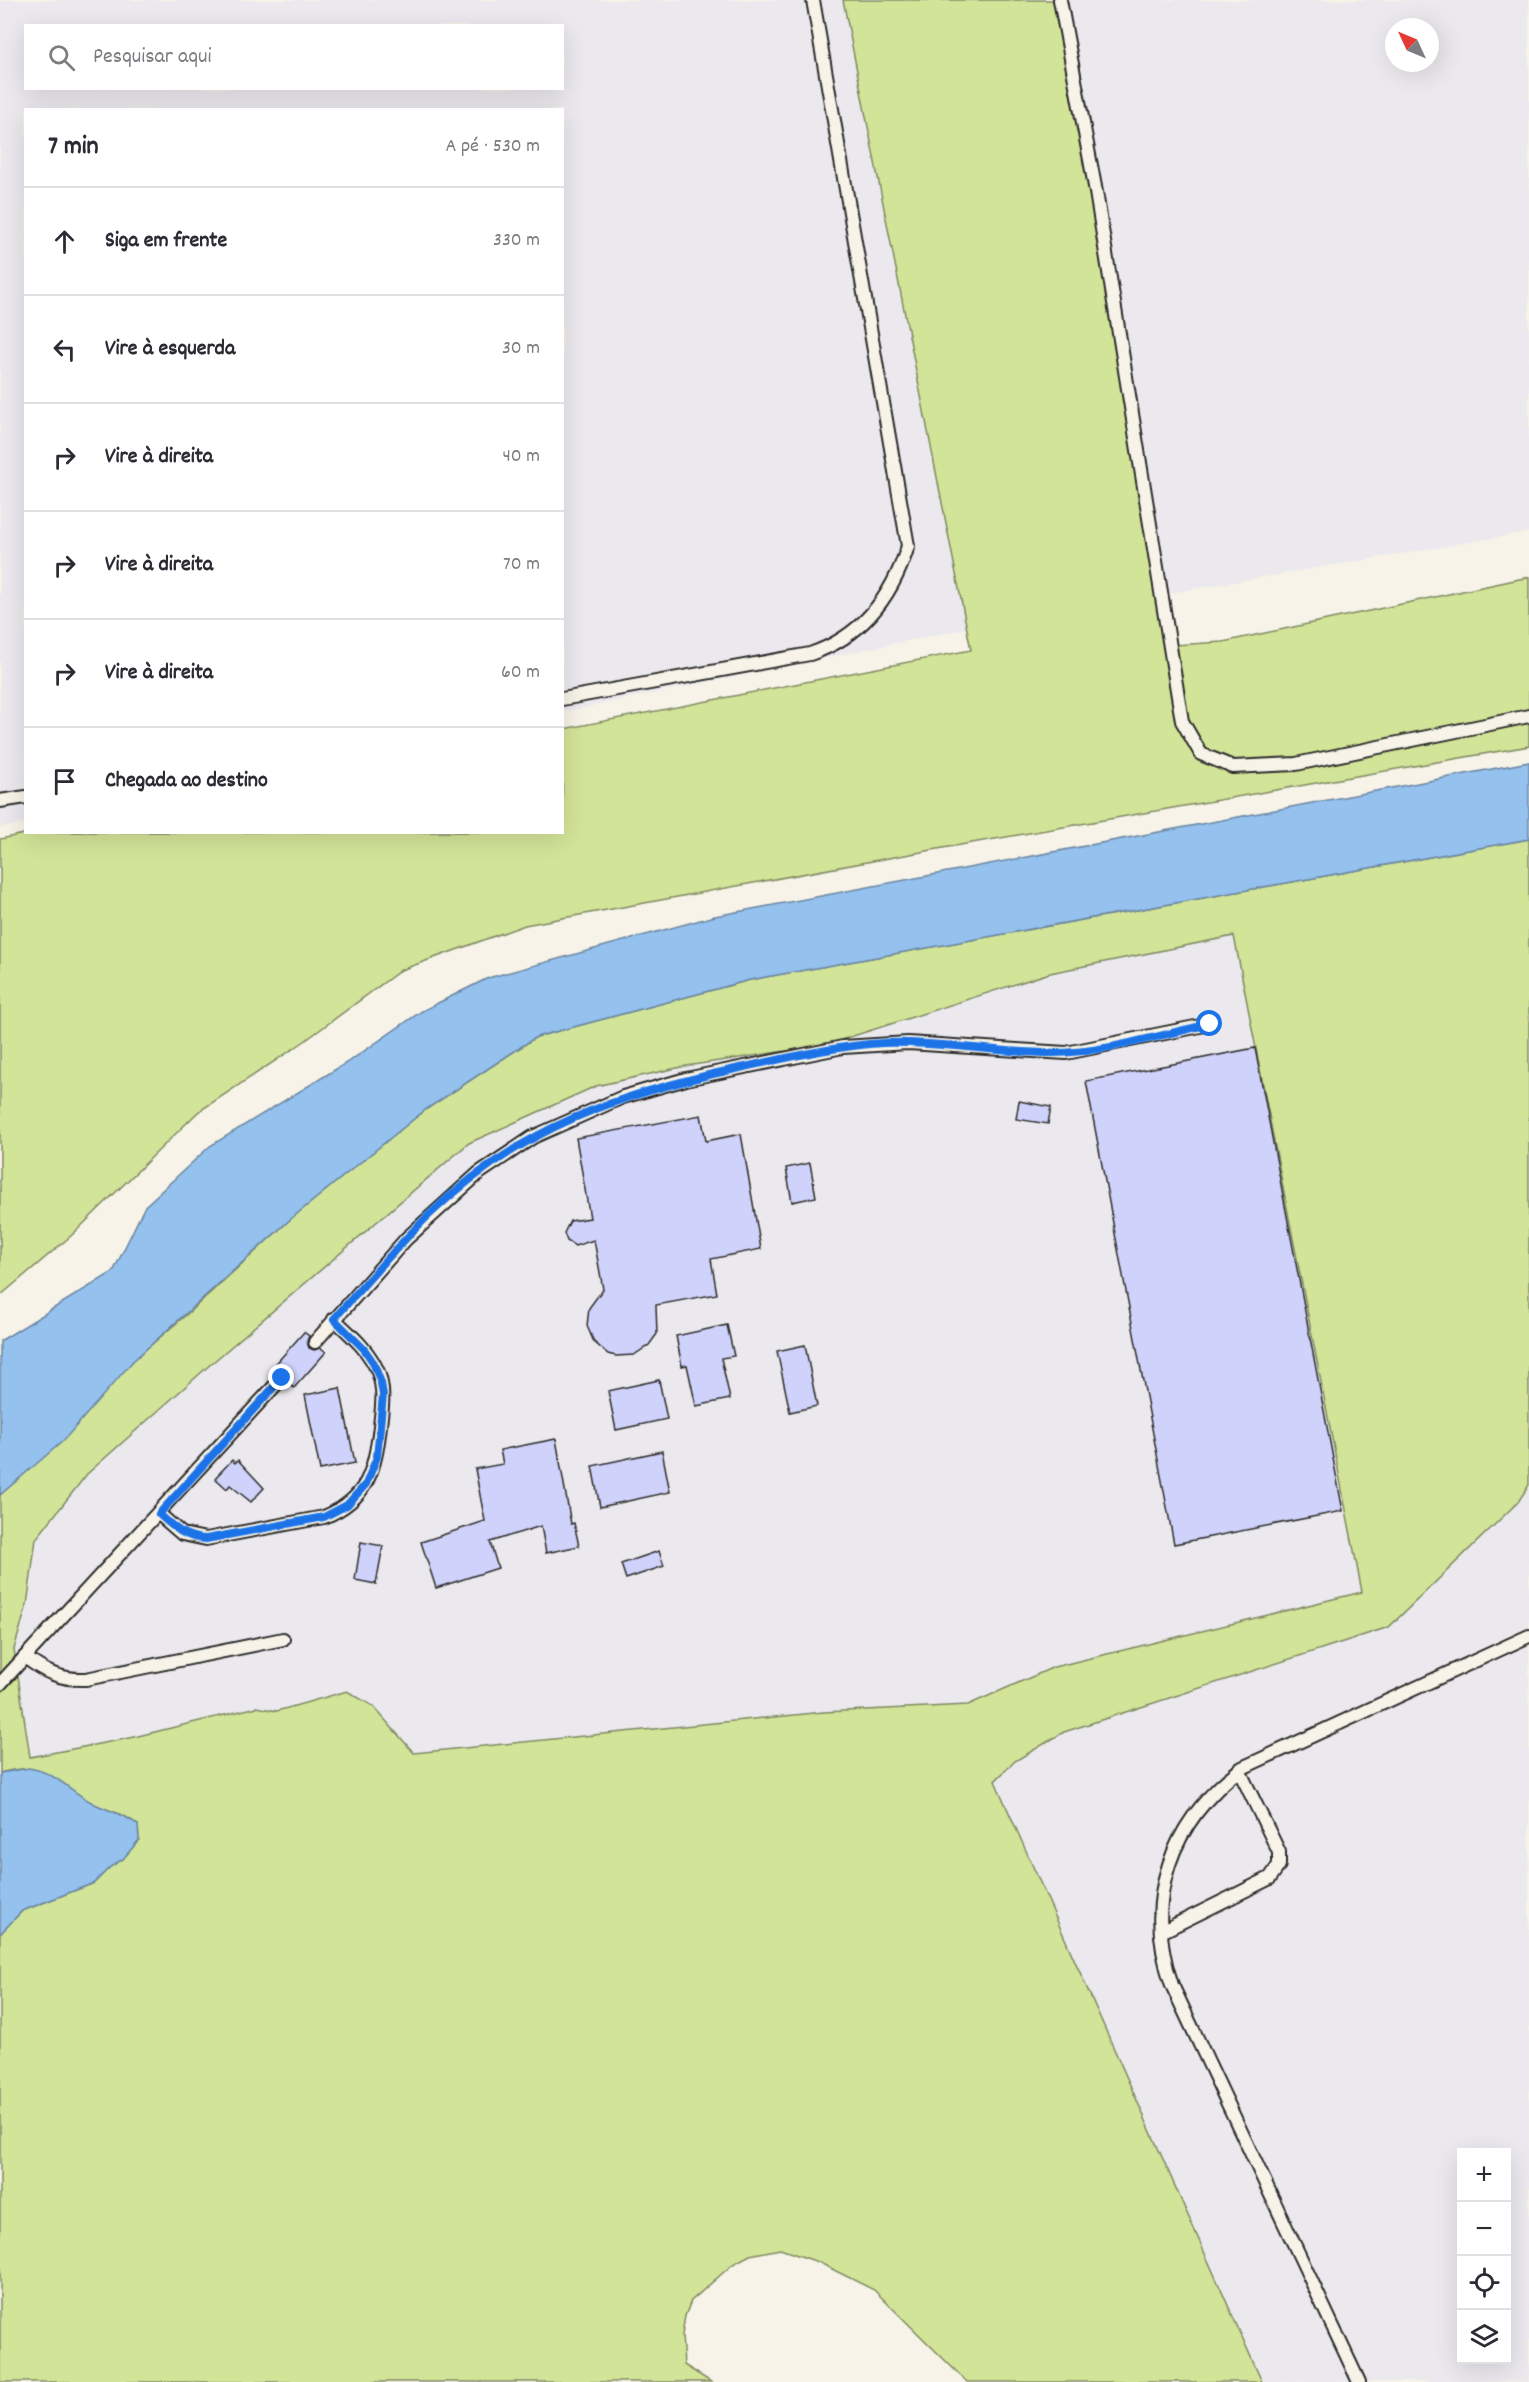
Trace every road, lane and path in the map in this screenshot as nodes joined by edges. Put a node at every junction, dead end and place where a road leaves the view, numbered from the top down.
1 (813, 0) edge
2 (1060, 0) edge
3 (564, 699) edge
4 (1529, 716) edge
5 (24, 797) edge
6 (0, 801) edge
7 (1210, 1024) dead end
8 (334, 1319) junction
9 (315, 1342) dead end
10 (282, 1378) dead end
11 (159, 1514) junction
12 (1529, 1636) edge
13 (283, 1639) dead end
14 (25, 1657) junction
15 (0, 1684) edge
16 (1239, 1770) junction
17 (1161, 1932) junction
18 (1359, 2382) edge

1 - 3 lane
2 - 4 lane
5 - 6 lane
7 - 8 lane
8 - 9 lane
8 - 11 lane
10 - 11 lane
11 - 14 lane
12 - 16 lane
13 - 14 lane
14 - 15 lane
16 - 17 lane
16 - 17 lane
17 - 18 lane

